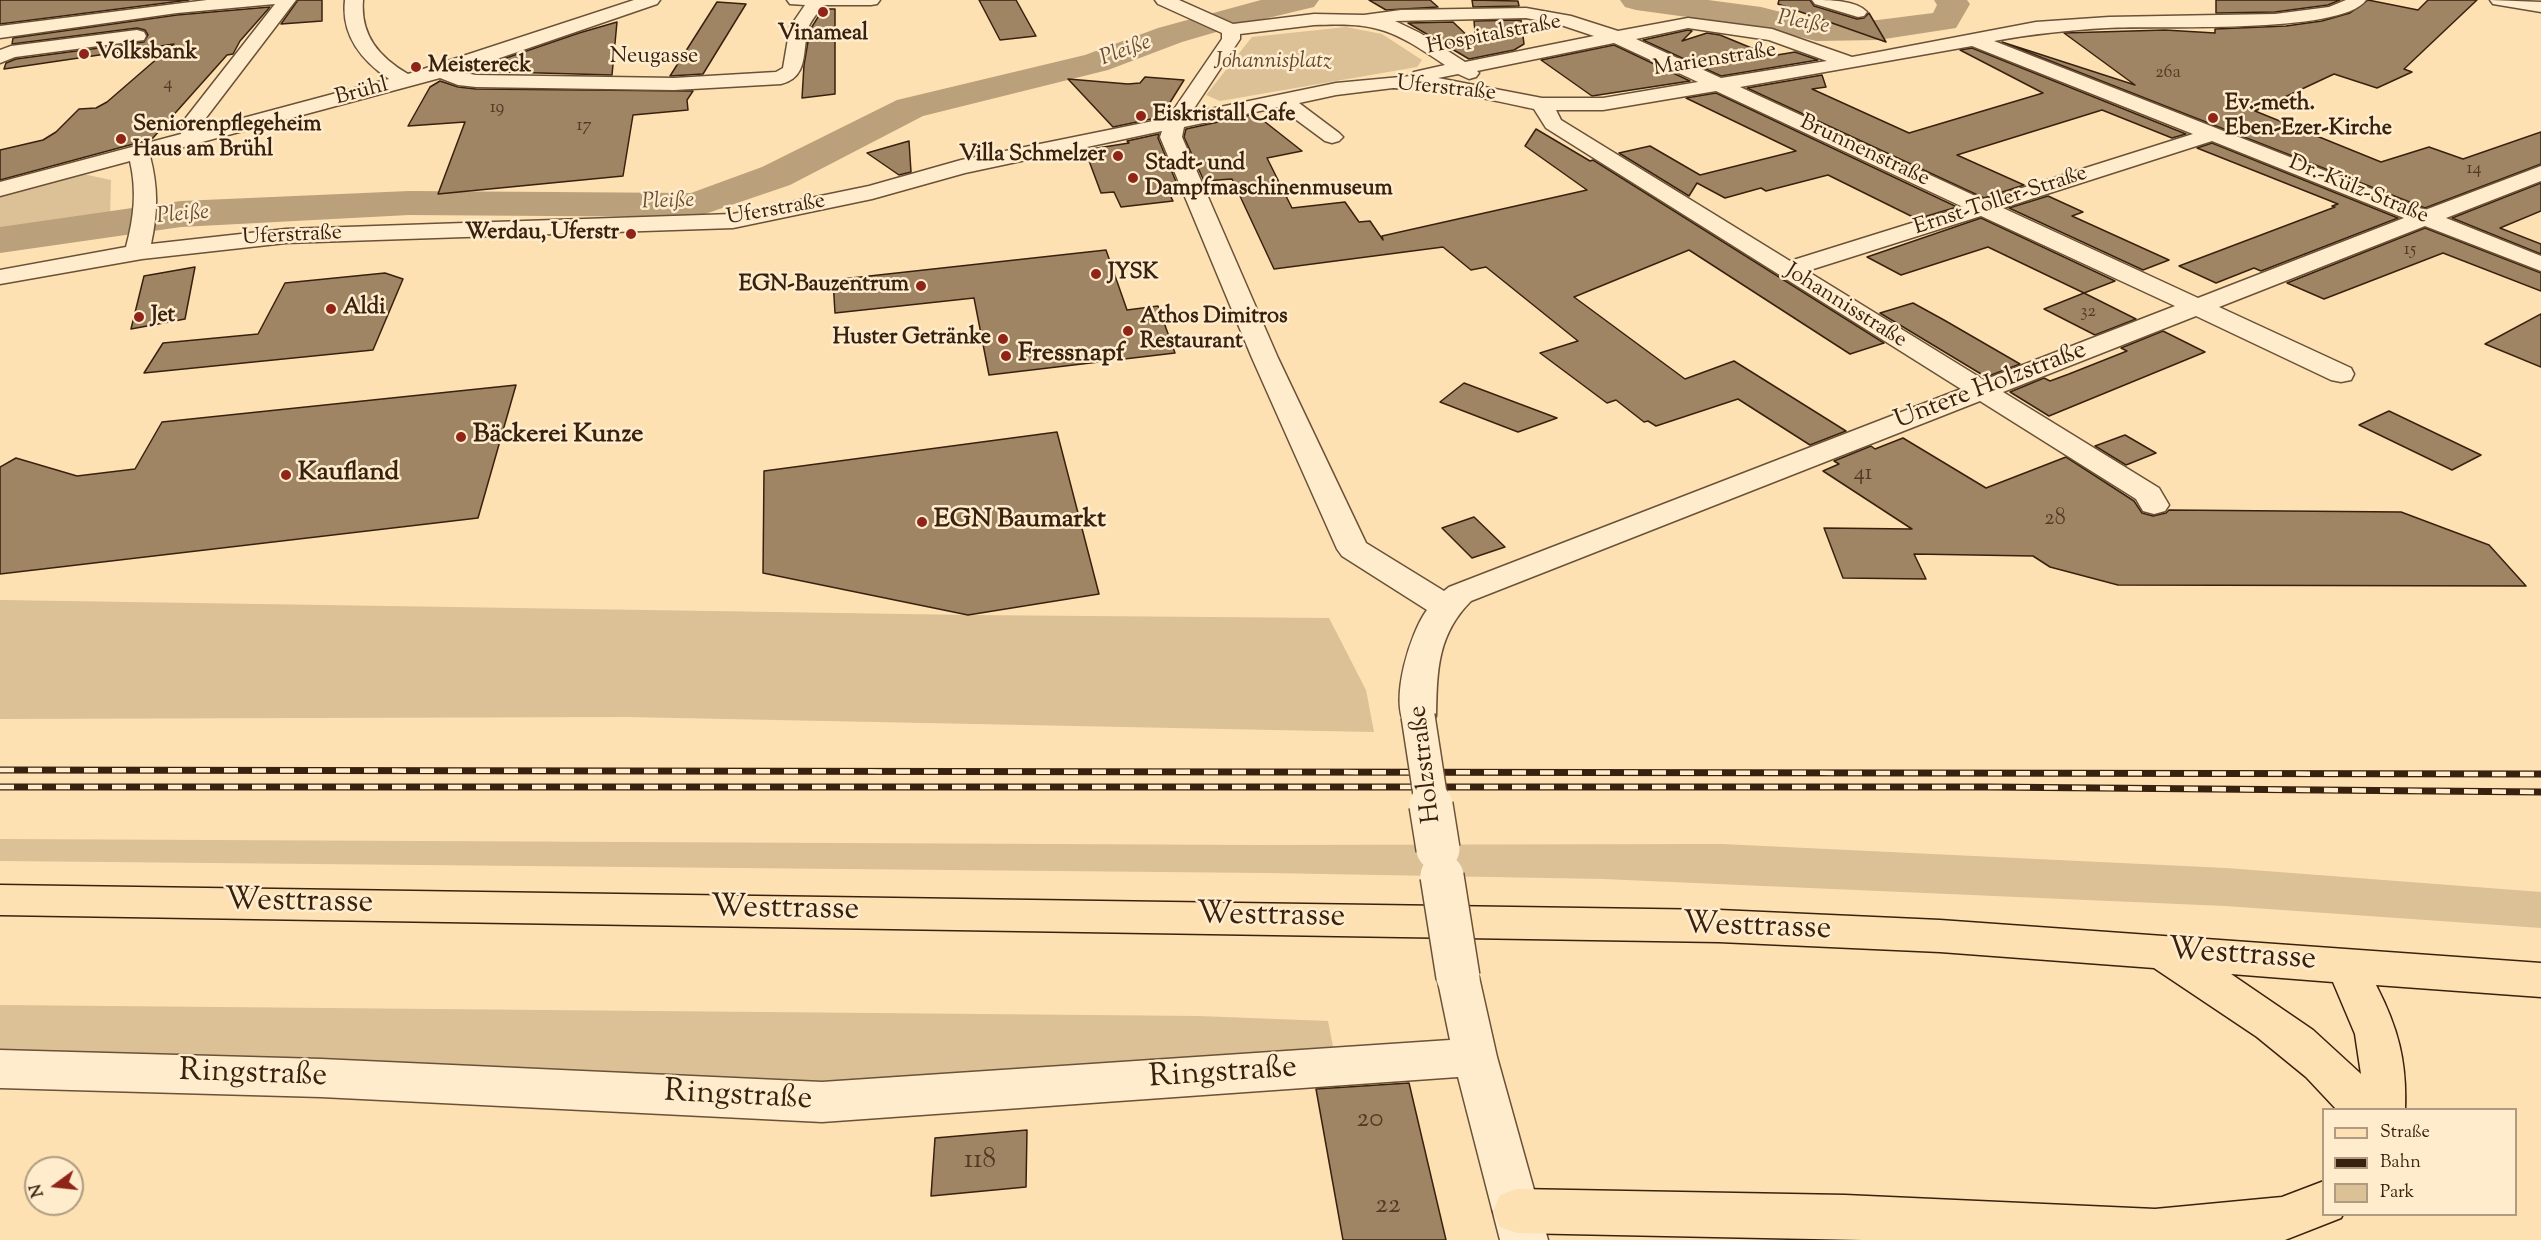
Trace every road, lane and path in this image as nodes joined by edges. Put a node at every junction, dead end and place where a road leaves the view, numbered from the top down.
1 (88, 0) edge
2 (269, 0) edge
3 (287, 0) edge
4 (354, 0) edge
5 (651, 0) edge
6 (796, 0) edge
7 (860, 0) edge
8 (871, 0) edge
9 (1164, 0) edge
10 (1821, 0) edge
11 (2357, 0) edge
12 (2499, 0) edge
13 (817, 1) edge
14 (2541, 7) edge
15 (166, 10) junction
16 (1858, 12) dead end
17 (82, 19) junction
18 (1368, 19) junction
19 (22, 28) junction
20 (1227, 29) junction
21 (0, 32) edge
22 (1616, 37) junction
23 (1974, 40) junction
24 (5, 54) edge
25 (1850, 63) junction
26 (1458, 67) junction
27 (440, 72) junction
28 (405, 81) junction
29 (1393, 82) junction
30 (1720, 84) junction
31 (1508, 96) junction
32 (1283, 100) junction
33 (1542, 104) junction
34 (1175, 122) junction
35 (2214, 134) junction
36 (1332, 137) dead end
37 (196, 138) junction
38 (139, 154) junction
39 (2541, 173) edge
40 (0, 189) edge
41 (1982, 208) junction
42 (2423, 218) junction
43 (139, 245) junction
44 (2541, 264) edge
45 (1787, 270) junction
46 (0, 277) edge
47 (2196, 306) junction
48 (2341, 374) dead end
49 (1980, 391) junction
50 (2154, 505) dead end
51 (1445, 606) junction
52 (0, 900) edge
53 (2162, 952) junction
54 (2345, 964) junction
55 (2541, 980) edge
56 (1475, 1057) junction
57 (0, 1069) edge
58 (2363, 1108) edge
59 (2382, 1108) edge
60 (2322, 1204) edge
61 (1521, 1226) edge

1 - 17 street
2 - 15 street
3 - 37 street
4 - 28 street
5 - 27 street, Brühl
6 - 13 street
7 - 8 street
7 - 13 street
9 - 20 street
10 - 16 street
11 - 23 street, Marienstraße
12 - 14 street
13 - 27 street, Neugasse
15 - 17 street
15 - 24 street
17 - 19 street
18 - 20 street
18 - 22 street, Brunnenstraße
18 - 26 street
19 - 21 street
19 - 24 street
20 - 34 street
22 - 25 street, Hospitalstraße
22 - 26 street, Hospitalstraße
22 - 30 street, Brunnenstraße
23 - 25 street, Marienstraße
23 - 35 street, Dr.-Külz-Straße
25 - 30 street, Marienstraße
26 - 29 street, Hospitalstraße
26 - 31 street
27 - 28 street, Brühl
28 - 37 street, Brühl
29 - 31 street, Uferstraße
29 - 32 street, Uferstraße
30 - 33 street, Marienstraße
30 - 41 street, Brunnenstraße
31 - 33 street, Uferstraße
32 - 34 street, Uferstraße
32 - 36 street
33 - 45 street, Johannisstraße
34 - 43 street, Uferstraße
34 - 51 street
35 - 41 street, Ernst-Toller-Straße
35 - 42 street, Dr.-Külz-Straße
37 - 38 street, Brühl
38 - 40 street, Brühl
38 - 43 street
39 - 42 street, Untere Holzstraße
41 - 45 street, Ernst-Toller-Straße
41 - 47 street, Brunnenstraße
42 - 44 street, Dr.-Külz-Straße
42 - 47 street, Untere Holzstraße
43 - 46 street, Uferstraße
45 - 49 street, Johannisstraße
47 - 48 street, Brunnenstraße
47 - 49 street, Untere Holzstraße
49 - 50 street, Johannisstraße
49 - 51 street, Untere Holzstraße
51 - 56 street, Holzstraße, bridge
52 - 53 main road, Westtrasse
53 - 54 main road, Westtrasse
53 - 58 main road
54 - 55 main road, Westtrasse
54 - 59 main road
56 - 57 street, Ringstraße
56 - 61 street, Holzstraße
60 - 61 main road

